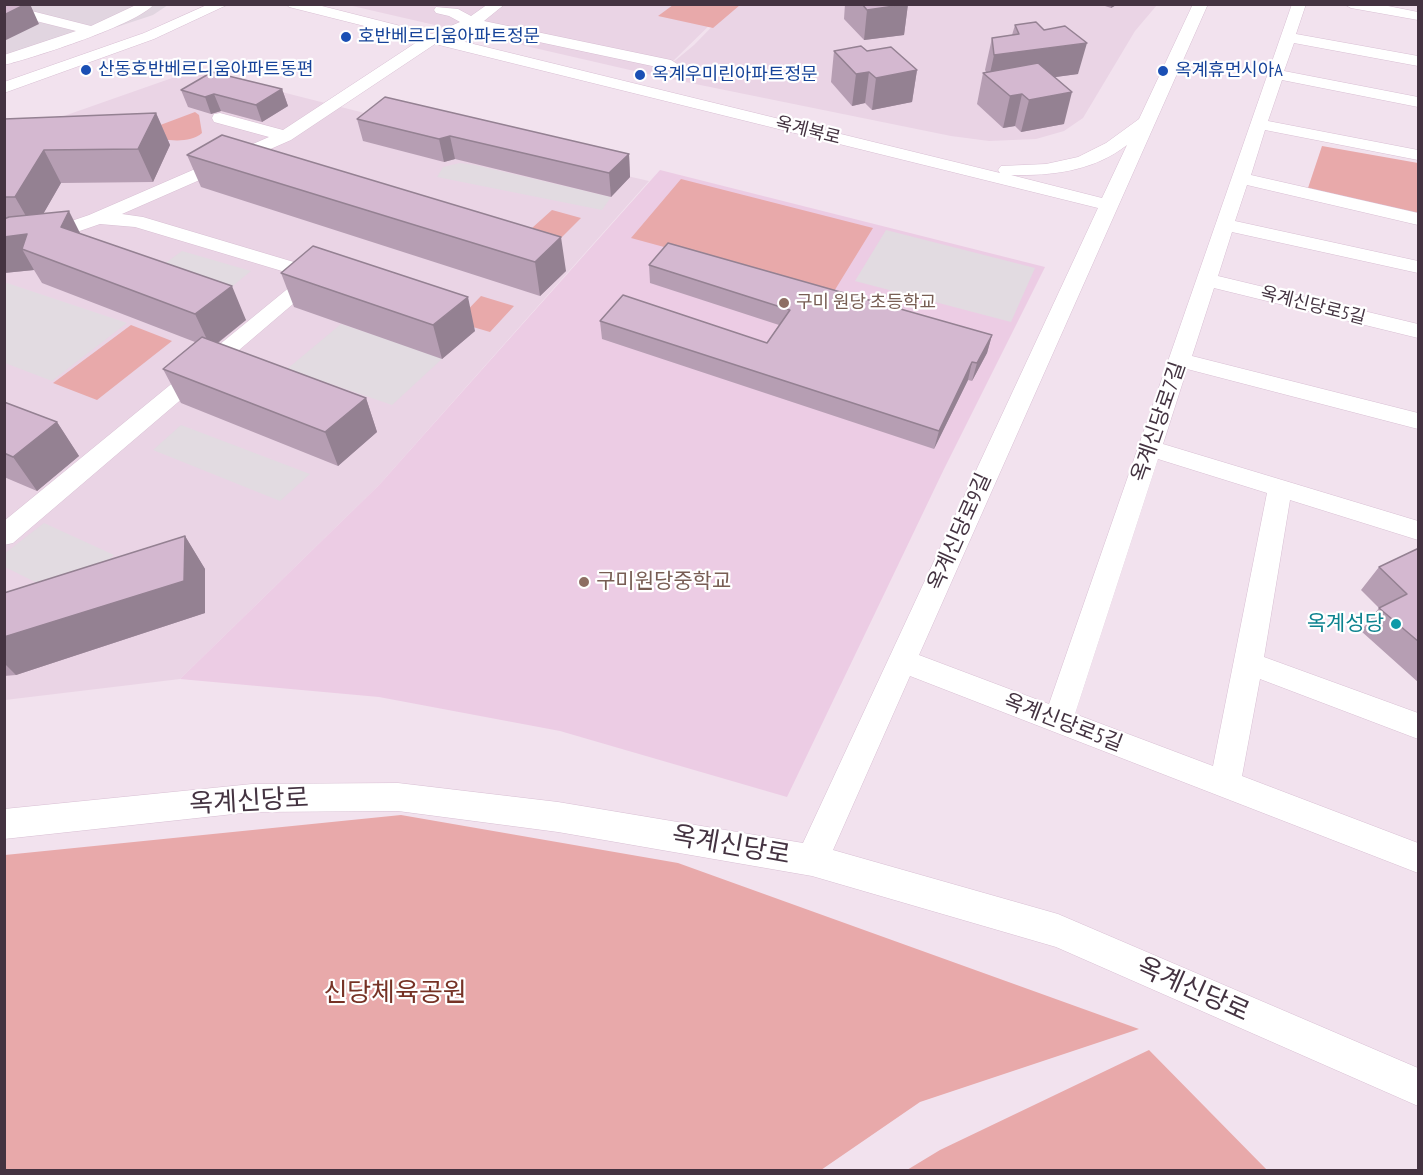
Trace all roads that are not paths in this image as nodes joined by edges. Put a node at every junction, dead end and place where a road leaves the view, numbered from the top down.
1 (147, 4) edge
2 (203, 4) edge
3 (222, 4) edge
4 (294, 4) edge
5 (498, 4) edge
6 (1201, 4) edge
7 (1299, 4) edge
8 (1351, 4) edge
9 (4, 8) edge
10 (454, 9) edge
11 (1419, 16) edge
12 (472, 23) junction
13 (92, 31) junction
14 (1288, 37) junction
15 (432, 39) junction
16 (4, 60) edge
17 (1419, 61) edge
18 (671, 66) dead end
19 (1276, 74) junction
20 (4, 80) edge
21 (4, 88) edge
22 (1419, 102) edge
23 (220, 118) dead end
24 (1147, 118) junction
25 (1259, 124) junction
26 (285, 136) junction
27 (1419, 155) edge
28 (938, 163) junction
29 (1241, 178) junction
30 (1108, 205) junction
31 (96, 219) junction
32 (1419, 219) edge
33 (1225, 225) junction
34 (4, 251) edge
35 (1419, 267) edge
36 (1207, 280) junction
37 (1419, 332) edge
38 (1180, 360) junction
39 (1419, 421) edge
40 (1150, 448) junction
41 (1280, 487) junction
42 (1419, 530) edge
43 (4, 536) edge
44 (902, 661) junction
45 (1250, 663) junction
46 (1058, 721) junction
47 (1419, 726) edge
48 (1225, 784) junction
49 (4, 824) edge
50 (1419, 858) edge
51 (812, 860) junction
52 (1419, 1087) edge

1 - 13 street
2 - 20 street
3 - 21 street
4 - 15 street, 옥계북로
5 - 12 street
6 - 24 street
7 - 14 street, 옥계신당로7길
8 - 11 street
9 - 13 street
10 - 12 street
10 - 15 street
12 - 15 street
12 - 18 street
13 - 16 street
14 - 17 street
14 - 19 street, 옥계신당로7길
15 - 26 street
15 - 28 street, 옥계북로
19 - 22 street
19 - 25 street, 옥계신당로7길
23 - 26 street
24 - 28 street
24 - 30 street
25 - 27 street
25 - 29 street, 옥계신당로7길
26 - 31 street
28 - 30 street, 옥계북로
29 - 32 street
29 - 33 street, 옥계신당로7길
30 - 44 street, 옥계신당로9길
31 - 34 street
31 - 43 street
33 - 35 street
33 - 36 street, 옥계신당로7길
36 - 37 street, 옥계신당로5길
36 - 38 street, 옥계신당로7길
38 - 39 street
38 - 40 street, 옥계신당로7길
40 - 41 street
40 - 46 street, 옥계신당로7길
41 - 42 street
41 - 45 street
44 - 46 street, 옥계신당로5길
44 - 51 street, 옥계신당로9길
45 - 47 street
45 - 48 street
46 - 48 street, 옥계신당로5길
48 - 50 street, 옥계신당로5길
49 - 51 street, 옥계신당로
51 - 52 street, 옥계신당로

